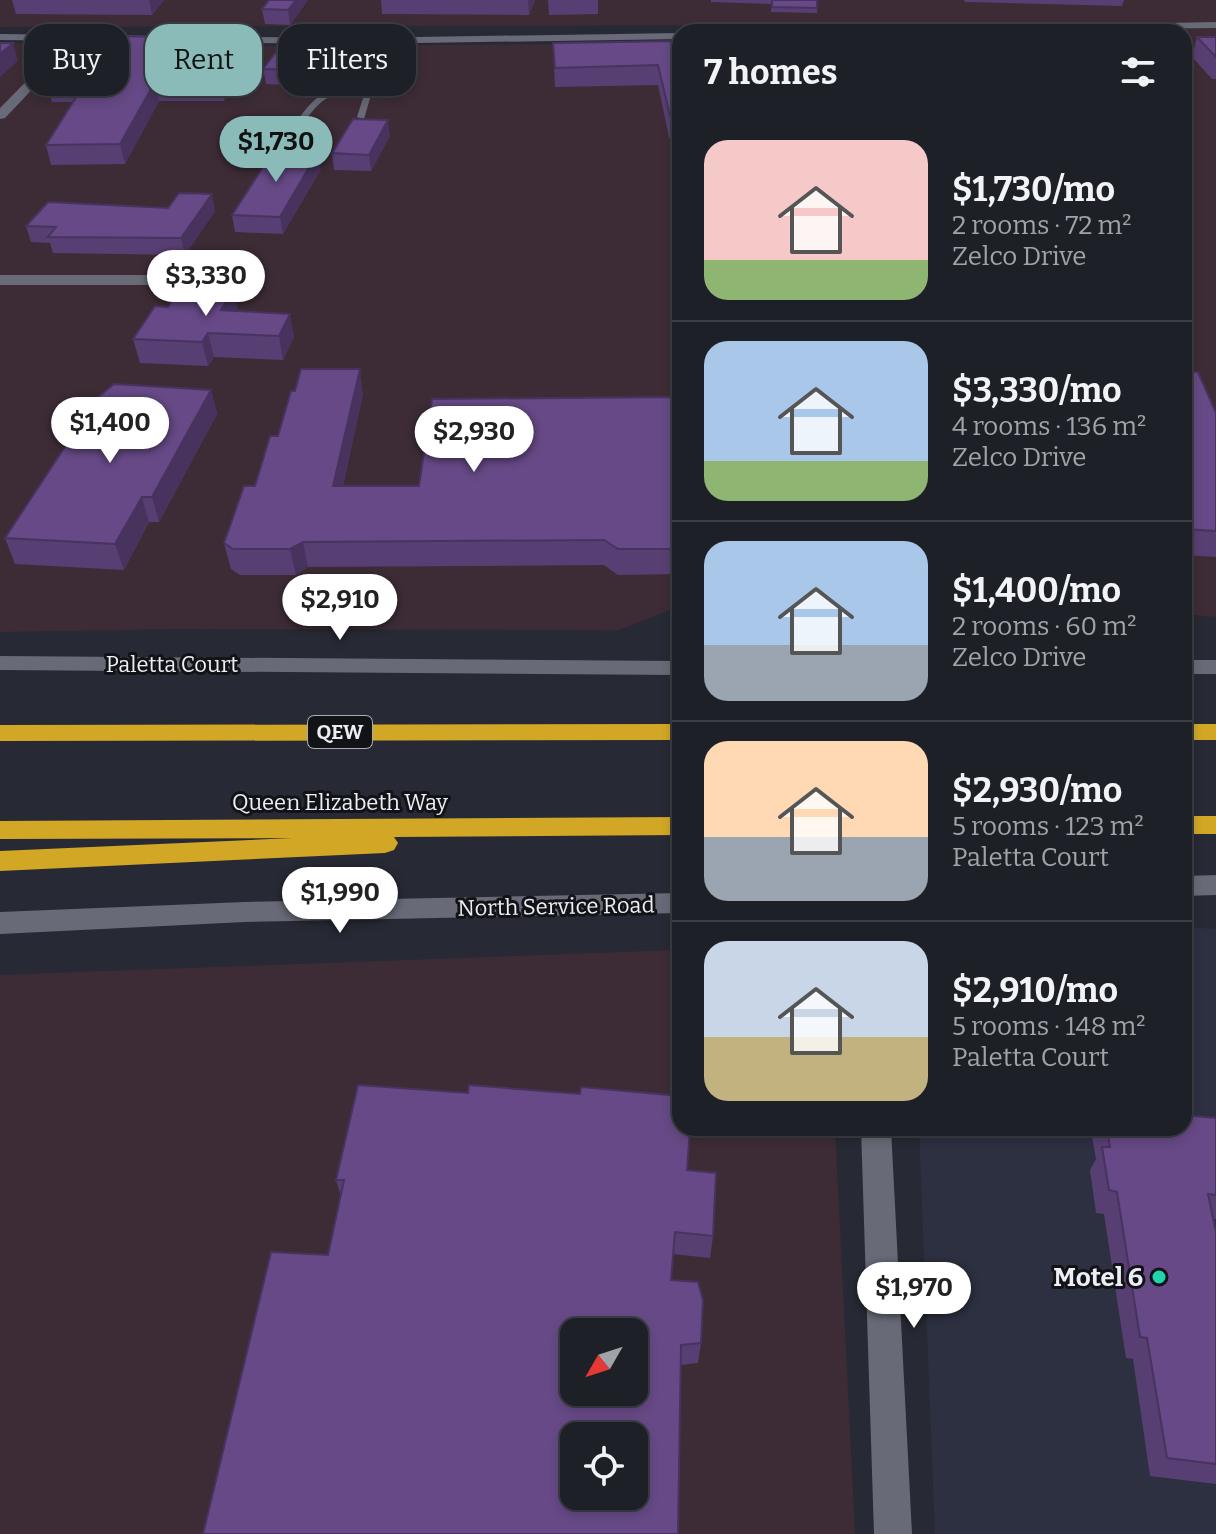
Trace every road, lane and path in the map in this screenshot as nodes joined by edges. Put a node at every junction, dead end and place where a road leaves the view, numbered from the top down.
1 (1192, 25) edge
2 (1216, 25) edge
3 (672, 36) edge
4 (0, 37) edge
5 (24, 37) edge
6 (129, 38) edge
7 (278, 39) edge
8 (416, 40) edge
9 (24, 90) edge
10 (318, 96) edge
11 (367, 96) edge
12 (0, 115) edge
13 (361, 117) edge
14 (299, 123) dead end
15 (0, 280) edge
16 (223, 280) dead end
17 (0, 663) edge
18 (1192, 667) edge
19 (1216, 667) edge
20 (672, 668) edge
21 (672, 732) edge
22 (1192, 732) edge
23 (1216, 732) edge
24 (0, 733) edge
25 (1192, 825) edge
26 (1216, 825) edge
27 (672, 826) edge
28 (515, 827) junction
29 (0, 830) edge
30 (0, 861) edge
31 (1216, 885) edge
32 (1192, 886) edge
33 (672, 903) edge
34 (0, 923) edge
35 (876, 1136) edge
36 (893, 1534) edge

1 - 2 street
3 - 8 street
4 - 5 street
6 - 7 street
9 - 12 street
10 - 14 lane
11 - 13 lane
15 - 16 street
17 - 20 street, Paletta Court
18 - 19 street
21 - 24 highway, QEW
22 - 23 highway
25 - 26 highway
27 - 28 highway, Queen Elizabeth Way
28 - 29 highway, Queen Elizabeth Way
28 - 30 highway
31 - 32 street
33 - 34 street, North Service Road
35 - 36 street

